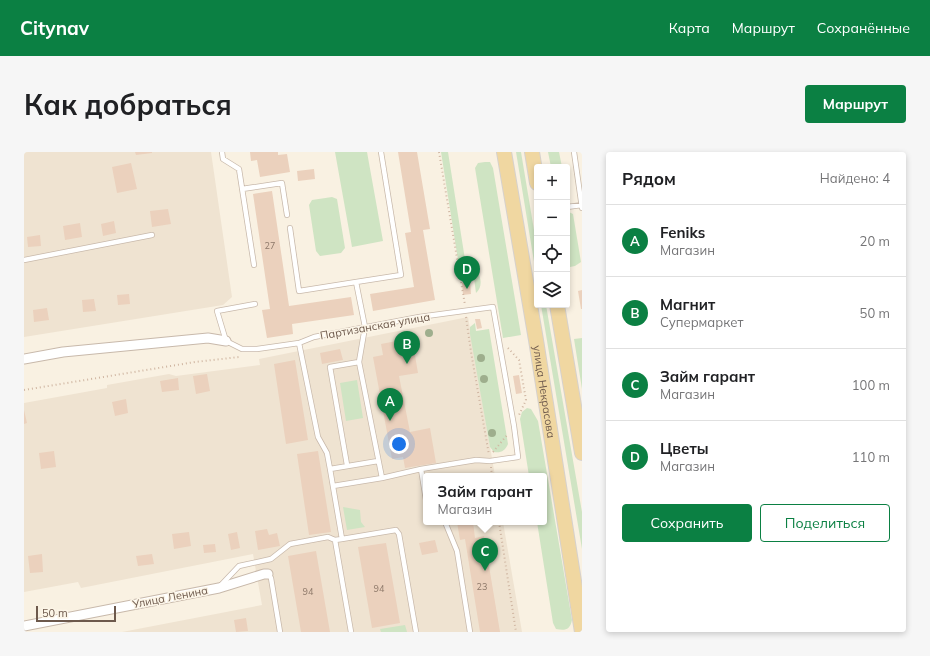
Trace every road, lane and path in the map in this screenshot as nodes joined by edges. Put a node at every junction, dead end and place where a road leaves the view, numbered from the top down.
1 (222, 152) edge
2 (382, 152) edge
3 (504, 152) edge
4 (532, 152) edge
5 (574, 152) edge
6 (534, 164) edge
7 (242, 189) junction
8 (570, 207) edge
9 (582, 207) edge
10 (287, 215) dead end
11 (290, 228) dead end
12 (152, 235) dead end
13 (24, 260) edge
14 (254, 265) dead end
15 (356, 282) junction
16 (255, 304) dead end
17 (558, 308) edge
18 (365, 327) junction
19 (226, 341) junction
20 (299, 343) junction
21 (240, 357) dead end
22 (24, 359) edge
23 (359, 362) junction
24 (24, 390) edge
25 (582, 453) edge
26 (378, 461) junction
27 (347, 465) junction
28 (330, 469) junction
29 (421, 470) junction
30 (382, 478) junction
31 (423, 482) edge
32 (333, 486) junction
33 (446, 525) edge
34 (499, 525) edge
35 (342, 539) junction
36 (335, 540) junction
37 (268, 574) joint
38 (219, 588) junction
39 (24, 626) edge
40 (280, 632) edge
41 (350, 632) edge
42 (416, 632) edge
43 (470, 632) edge
44 (516, 632) edge
45 (582, 632) edge

1 - 7 lane
2 - 15 lane
3 - 45 main road, улица Некрасова
4 - 6 main road
5 - 9 lane
7 - 10 lane
7 - 14 lane
8 - 9 lane
11 - 15 lane
12 - 13 lane
15 - 18 lane
16 - 19 lane
17 - 25 main road
18 - 20 lane, Партизанская улица
18 - 23 lane
18 - 29 lane, Партизанская улица
19 - 20 lane, Партизанская улица
19 - 22 street
20 - 28 lane
21 - 24 path
23 - 26 lane
23 - 27 lane
26 - 27 lane
26 - 30 lane
27 - 28 lane
28 - 32 lane
29 - 30 lane
29 - 31 lane
30 - 32 lane
32 - 35 lane
33 - 43 lane
34 - 44 path
35 - 36 lane
35 - 42 lane
36 - 38 lane
36 - 41 lane
37 - 38 street, Улица Ленина
37 - 40 lane
38 - 39 street, Улица Ленина

